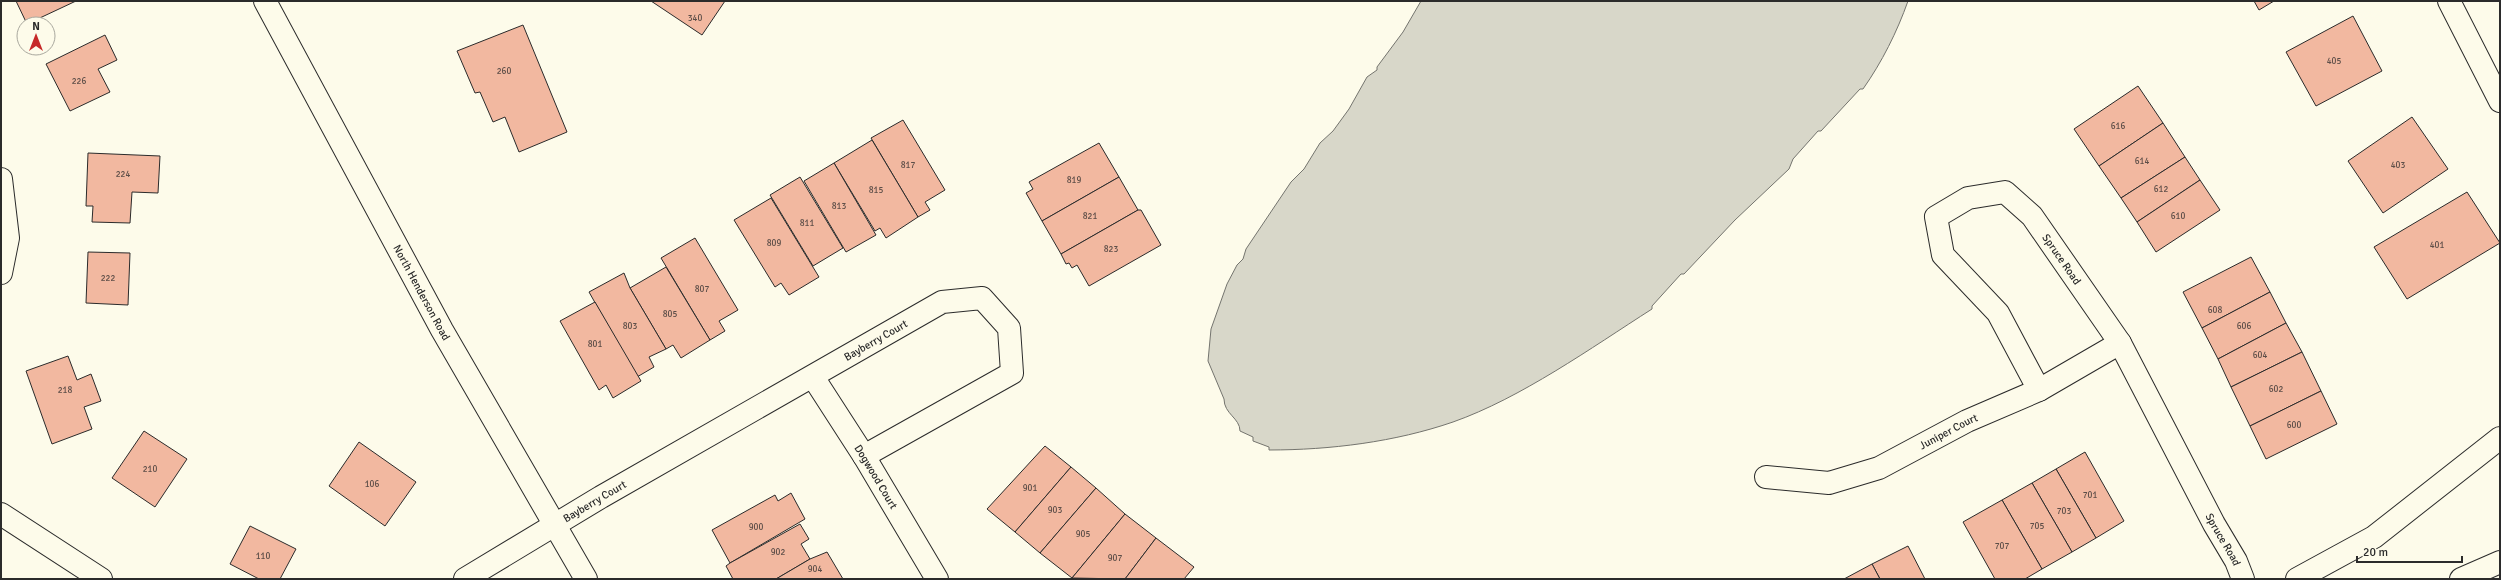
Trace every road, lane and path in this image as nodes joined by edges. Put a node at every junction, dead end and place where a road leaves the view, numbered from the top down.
1 (265, 1) edge
2 (2449, 1) edge
3 (2500, 102) edge
4 (1, 178) edge
5 (1, 273) edge
6 (2120, 343) junction
7 (813, 377) junction
8 (2039, 390) junction
9 (2500, 438) edge
10 (864, 456) junction
11 (1766, 477) dead end
12 (1, 514) edge
13 (553, 526) junction
14 (2500, 562) edge
15 (101, 579) edge
16 (465, 579) edge
17 (586, 579) edge
18 (937, 579) edge
19 (2243, 579) edge
20 (2298, 579) edge
21 (2461, 579) edge

1 - 13 street, North Henderson Road
2 - 3 street
4 - 5 street
6 - 8 street, Juniper Court
6 - 8 street, Spruce Road
6 - 19 street, Spruce Road
7 - 10 street, Dogwood Court
7 - 10 street, Bayberry Court
7 - 13 street, Bayberry Court
8 - 11 street, Juniper Court
9 - 20 street
10 - 18 street, Dogwood Court
12 - 15 street
13 - 16 street, Bayberry Court
13 - 17 street, North Henderson Road
14 - 21 street

